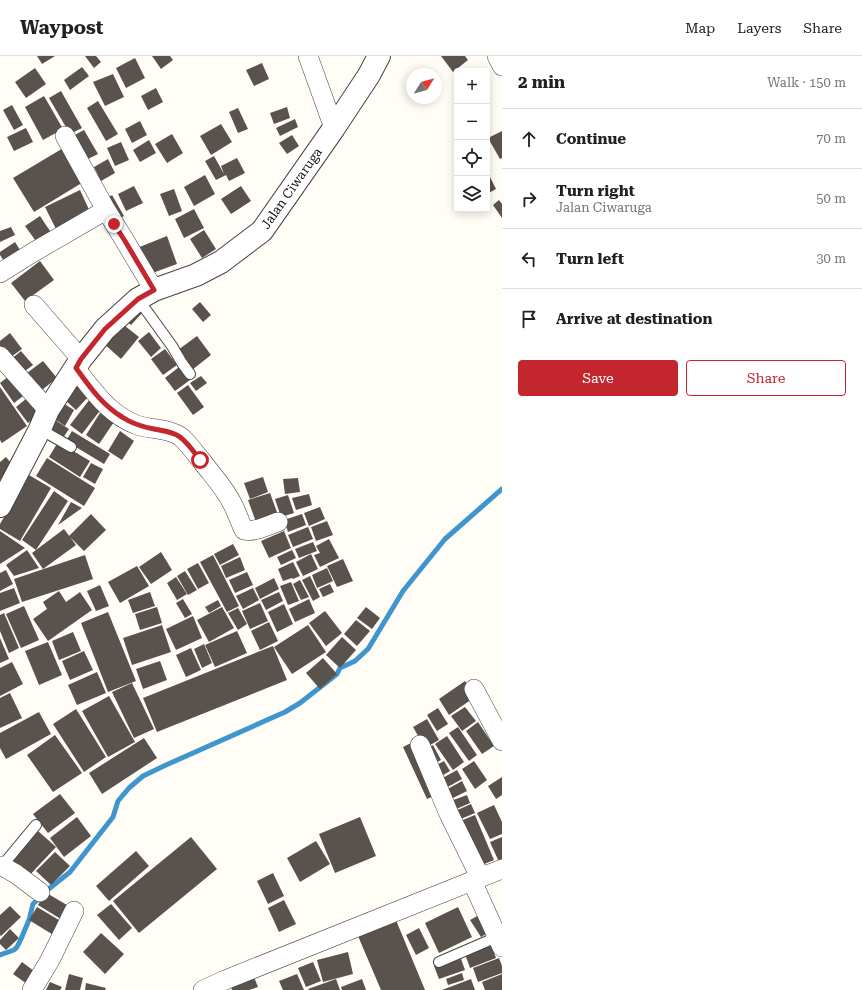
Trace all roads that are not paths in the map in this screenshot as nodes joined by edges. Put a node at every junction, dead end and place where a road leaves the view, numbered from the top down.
1 (308, 56) edge
2 (379, 56) edge
3 (497, 56) edge
4 (502, 66) edge
5 (334, 128) junction
6 (65, 136) dead end
7 (106, 210) junction
8 (0, 273) edge
9 (146, 294) junction
10 (34, 304) dead end
11 (0, 356) edge
12 (78, 364) junction
13 (190, 374) dead end
14 (44, 419) junction
15 (71, 447) dead end
16 (0, 506) edge
17 (278, 522) dead end
18 (474, 689) dead end
19 (502, 741) edge
20 (420, 745) dead end
21 (36, 826) dead end
22 (1, 866) edge
23 (502, 869) edge
24 (476, 879) junction
25 (40, 892) dead end
26 (74, 911) dead end
27 (500, 942) edge
28 (440, 962) dead end
29 (226, 985) edge
30 (32, 990) edge
31 (203, 990) edge

1 - 5 street
2 - 5 street, Jalan Ciwaruga
3 - 4 street
5 - 9 street, Jalan Ciwaruga
6 - 7 street
7 - 8 street
7 - 9 street
9 - 12 street, Jalan Ciwaruga
9 - 13 lane
10 - 12 street
11 - 14 street
12 - 14 street, Jalan Ciwaruga
12 - 17 street
14 - 15 lane
14 - 16 street, Jalan Ciwaruga
18 - 19 street
20 - 24 street
21 - 22 lane
22 - 25 street
23 - 24 street
24 - 27 street
24 - 29 street
26 - 30 street
27 - 28 lane
29 - 31 street

